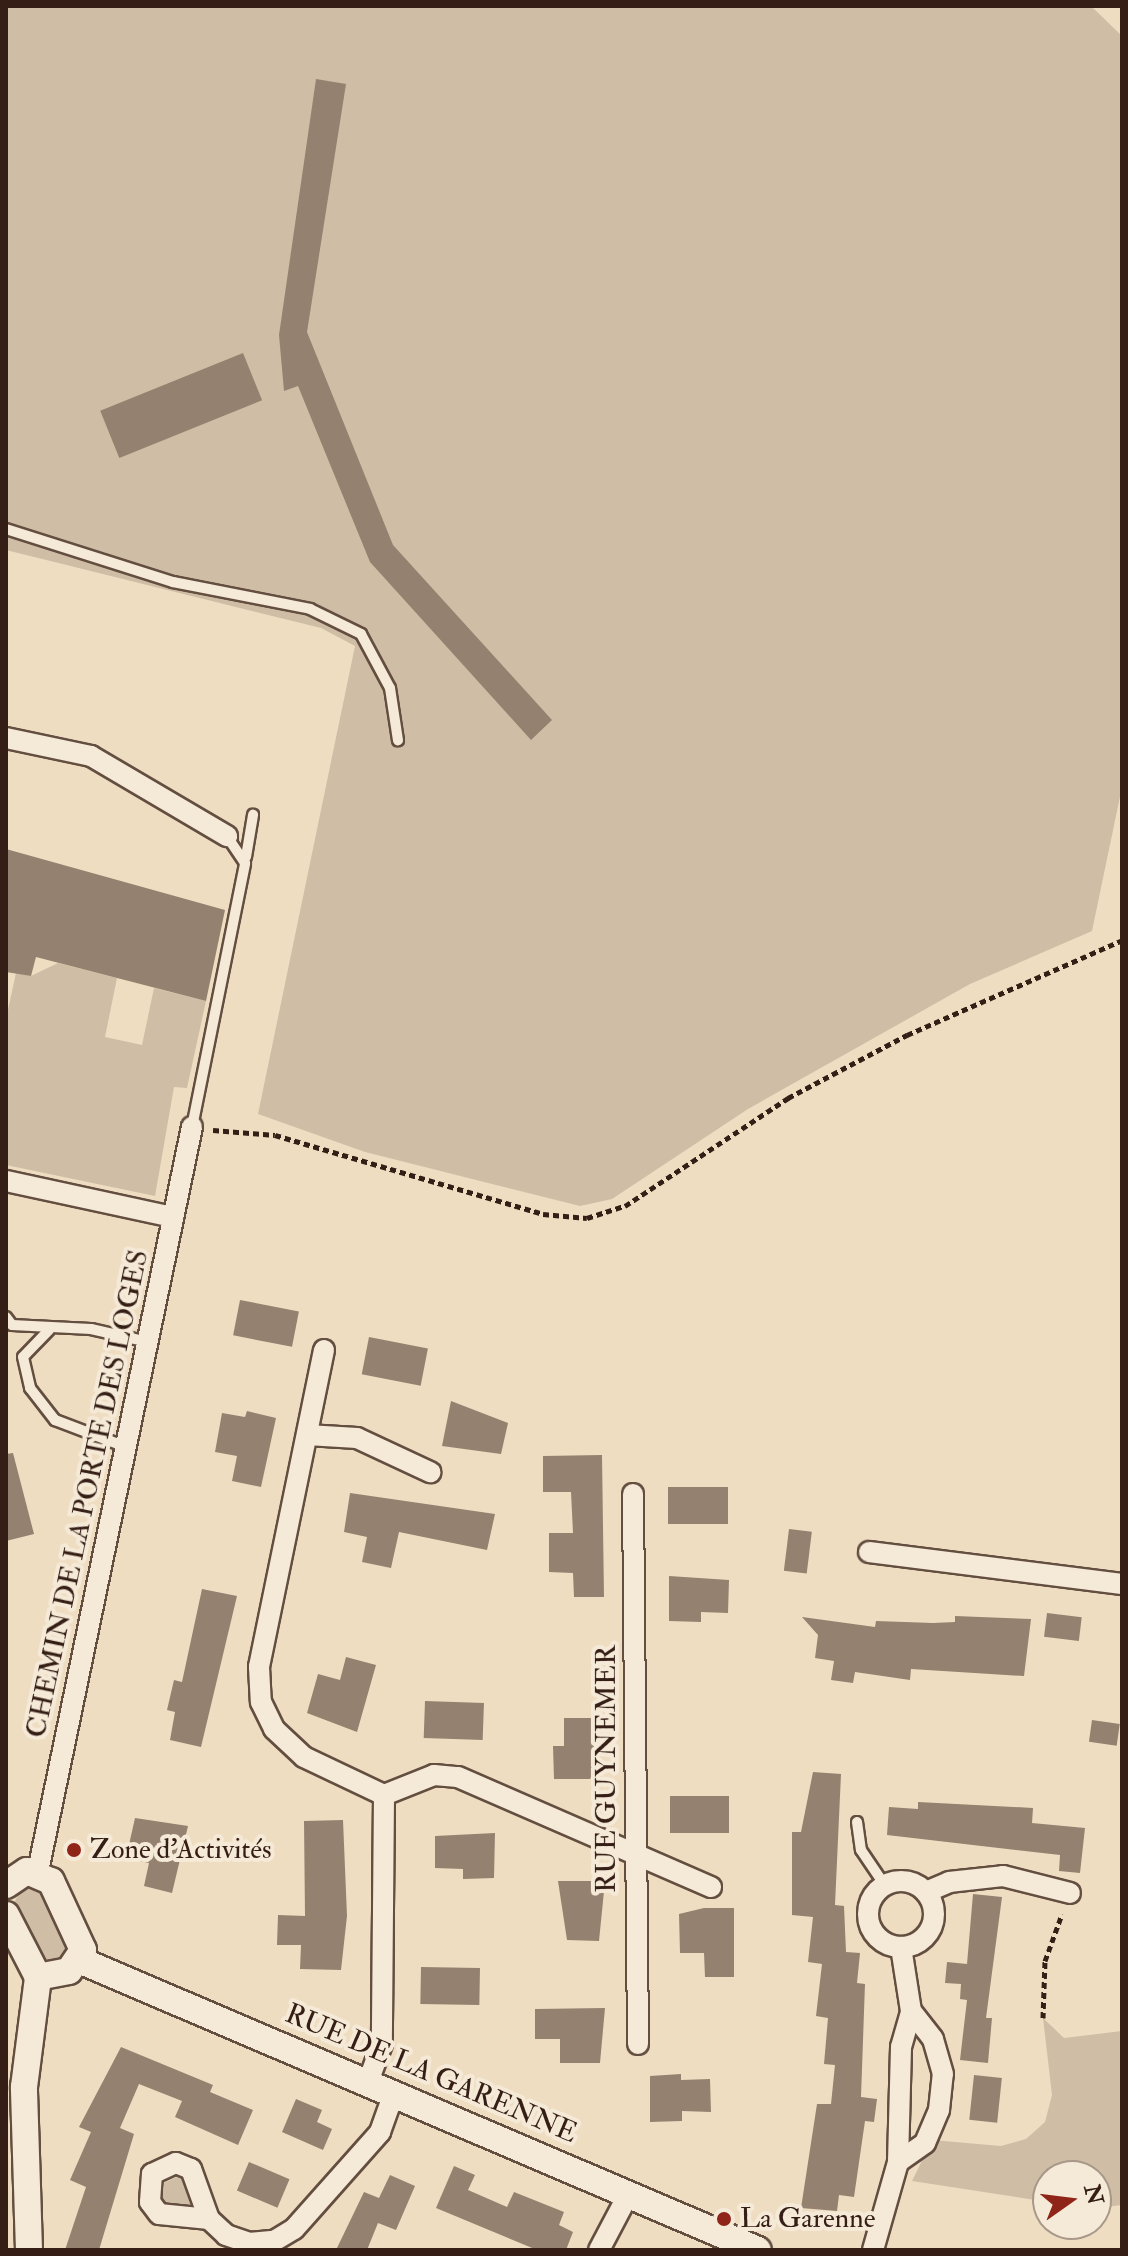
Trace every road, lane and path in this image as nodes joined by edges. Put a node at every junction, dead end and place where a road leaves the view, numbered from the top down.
1 (6, 529) edge
2 (6, 738) edge
3 (398, 740) dead end
4 (253, 815) dead end
5 (227, 836) joint
6 (245, 863) junction
7 (1122, 940) edge
8 (192, 1127) junction
9 (6, 1181) edge
10 (173, 1217) junction
11 (6, 1317) edge
12 (49, 1330) junction
13 (150, 1342) junction
14 (324, 1350) dead end
15 (307, 1435) junction
16 (130, 1448) junction
17 (430, 1472) dead end
18 (633, 1494) dead end
19 (869, 1552) dead end
20 (1122, 1584) edge
21 (384, 1795) junction
22 (857, 1822) dead end
23 (634, 1854) junction
24 (38, 1871) junction
25 (884, 1884) junction
26 (6, 1885) edge
27 (711, 1887) dead end
28 (926, 1892) junction
29 (1070, 1893) joint
30 (6, 1915) edge
31 (901, 1947) junction
32 (79, 1960) junction
33 (38, 1977) junction
34 (911, 2011) junction
35 (1043, 2018) dead end
36 (638, 2044) dead end
37 (368, 2082) junction
38 (394, 2093) junction
39 (898, 2162) junction
40 (629, 2193) junction
41 (209, 2219) dead end
42 (29, 2250) edge
43 (599, 2250) edge
44 (758, 2250) edge
45 (873, 2250) edge

1 - 3 lane
2 - 5 street
4 - 6 lane
5 - 6 lane
6 - 8 lane
7 - 8 path
8 - 10 street, CHEMIN DE LA PORTE DES LOGES
9 - 10 street
10 - 13 street, CHEMIN DE LA PORTE DES LOGES
11 - 12 lane
12 - 13 lane
12 - 16 lane
13 - 16 street, CHEMIN DE LA PORTE DES LOGES
14 - 15 street
15 - 17 street
15 - 21 street
16 - 24 street, CHEMIN DE LA PORTE DES LOGES
18 - 23 street, RUE GUYNEMER
19 - 20 street
21 - 23 street
21 - 37 street
22 - 25 lane
23 - 27 street
23 - 36 street, RUE GUYNEMER
24 - 26 street
24 - 32 street
25 - 28 street
25 - 31 street
28 - 29 street
28 - 31 street
29 - 35 path
30 - 33 street
31 - 34 street
32 - 33 street
32 - 37 street, RUE DE LA GARENNE
33 - 42 street
34 - 39 street
34 - 39 street
37 - 38 street, RUE DE LA GARENNE
38 - 40 street, RUE DE LA GARENNE
38 - 41 street
39 - 45 street
40 - 43 street
40 - 44 street, RUE DE LA GARENNE

